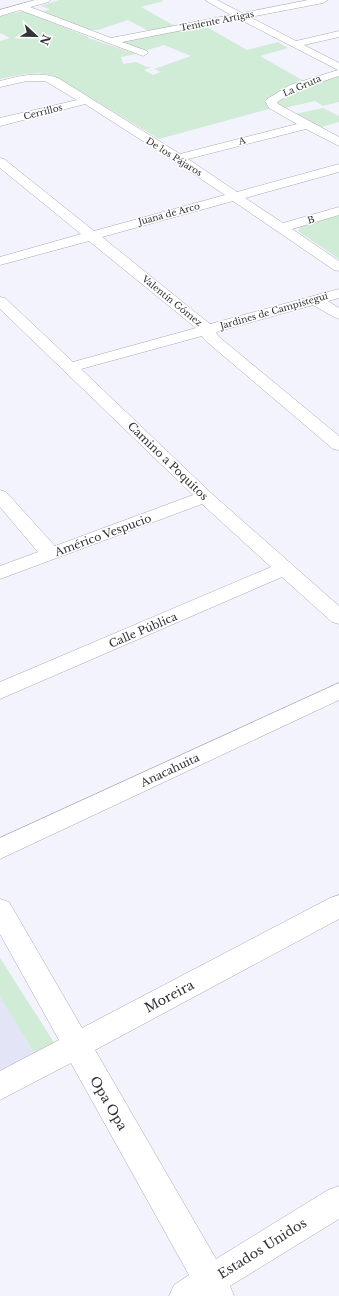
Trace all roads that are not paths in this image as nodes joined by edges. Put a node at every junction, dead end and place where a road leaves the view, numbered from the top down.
1 (12, 0) edge
2 (46, 0) edge
3 (210, 0) edge
4 (323, 0) edge
5 (26, 7) junction
6 (0, 13) edge
7 (242, 16) junction
8 (90, 32) junction
9 (339, 34) edge
10 (126, 37) junction
11 (110, 41) junction
12 (294, 44) junction
13 (143, 53) dead end
14 (339, 67) edge
15 (339, 73) edge
16 (0, 84) edge
17 (85, 101) junction
18 (0, 122) edge
19 (307, 125) junction
20 (339, 142) edge
21 (178, 158) junction
22 (0, 162) edge
23 (339, 168) edge
24 (235, 197) junction
25 (339, 211) edge
26 (282, 228) junction
27 (92, 235) junction
28 (0, 261) edge
29 (339, 267) edge
30 (339, 293) edge
31 (316, 300) junction
32 (1, 304) edge
33 (339, 314) edge
34 (208, 330) junction
35 (71, 367) junction
36 (339, 445) edge
37 (0, 496) edge
38 (205, 497) junction
39 (51, 554) junction
40 (286, 568) junction
41 (0, 573) edge
42 (339, 617) edge
43 (0, 691) edge
44 (339, 691) edge
45 (0, 849) edge
46 (339, 906) edge
47 (0, 910) edge
48 (76, 1045) junction
49 (0, 1086) edge
50 (339, 1201) edge
51 (204, 1291) edge

1 - 5 street
2 - 5 street
3 - 7 street
4 - 7 street, Teniente Artigas
5 - 6 street
5 - 8 street
7 - 10 street, Teniente Artigas
7 - 12 street
8 - 10 street
8 - 11 street
9 - 12 street
10 - 11 street, Teniente Artigas
11 - 13 street
12 - 14 street
15 - 19 street, La Gruta
16 - 17 street, De los Pájaros
17 - 18 street, Cerrillos
17 - 21 street, De los Pájaros
19 - 20 street
19 - 21 street, A
21 - 24 street, De los Pájaros
22 - 27 street, Valentín Gómez
23 - 24 street, Juana de Arco
24 - 26 street, De los Pájaros
24 - 27 street, Juana de Arco
25 - 26 street, B
26 - 29 street, De los Pájaros
27 - 28 street, Juana de Arco
27 - 34 street, Valentín Gómez
30 - 31 street, Jardines de Campistegui
31 - 33 street
31 - 34 street, Jardines de Campistegui
32 - 35 street, Camino a Poquitos
34 - 35 street, Jardines de Campistegui
34 - 36 street, Valentín Gómez
35 - 38 street, Camino a Poquitos
37 - 39 street
38 - 39 street, Américo Vespucio
38 - 40 street, Camino a Poquitos
39 - 41 street, Américo Vespucio
40 - 42 street, Camino a Poquitos
40 - 43 street, Calle Pública
44 - 45 street, Anacahuita
46 - 48 street, Moreira
47 - 48 street, Opa Opa
48 - 49 street, Moreira
48 - 51 street, Opa Opa
50 - 51 street, Estados Unidos

